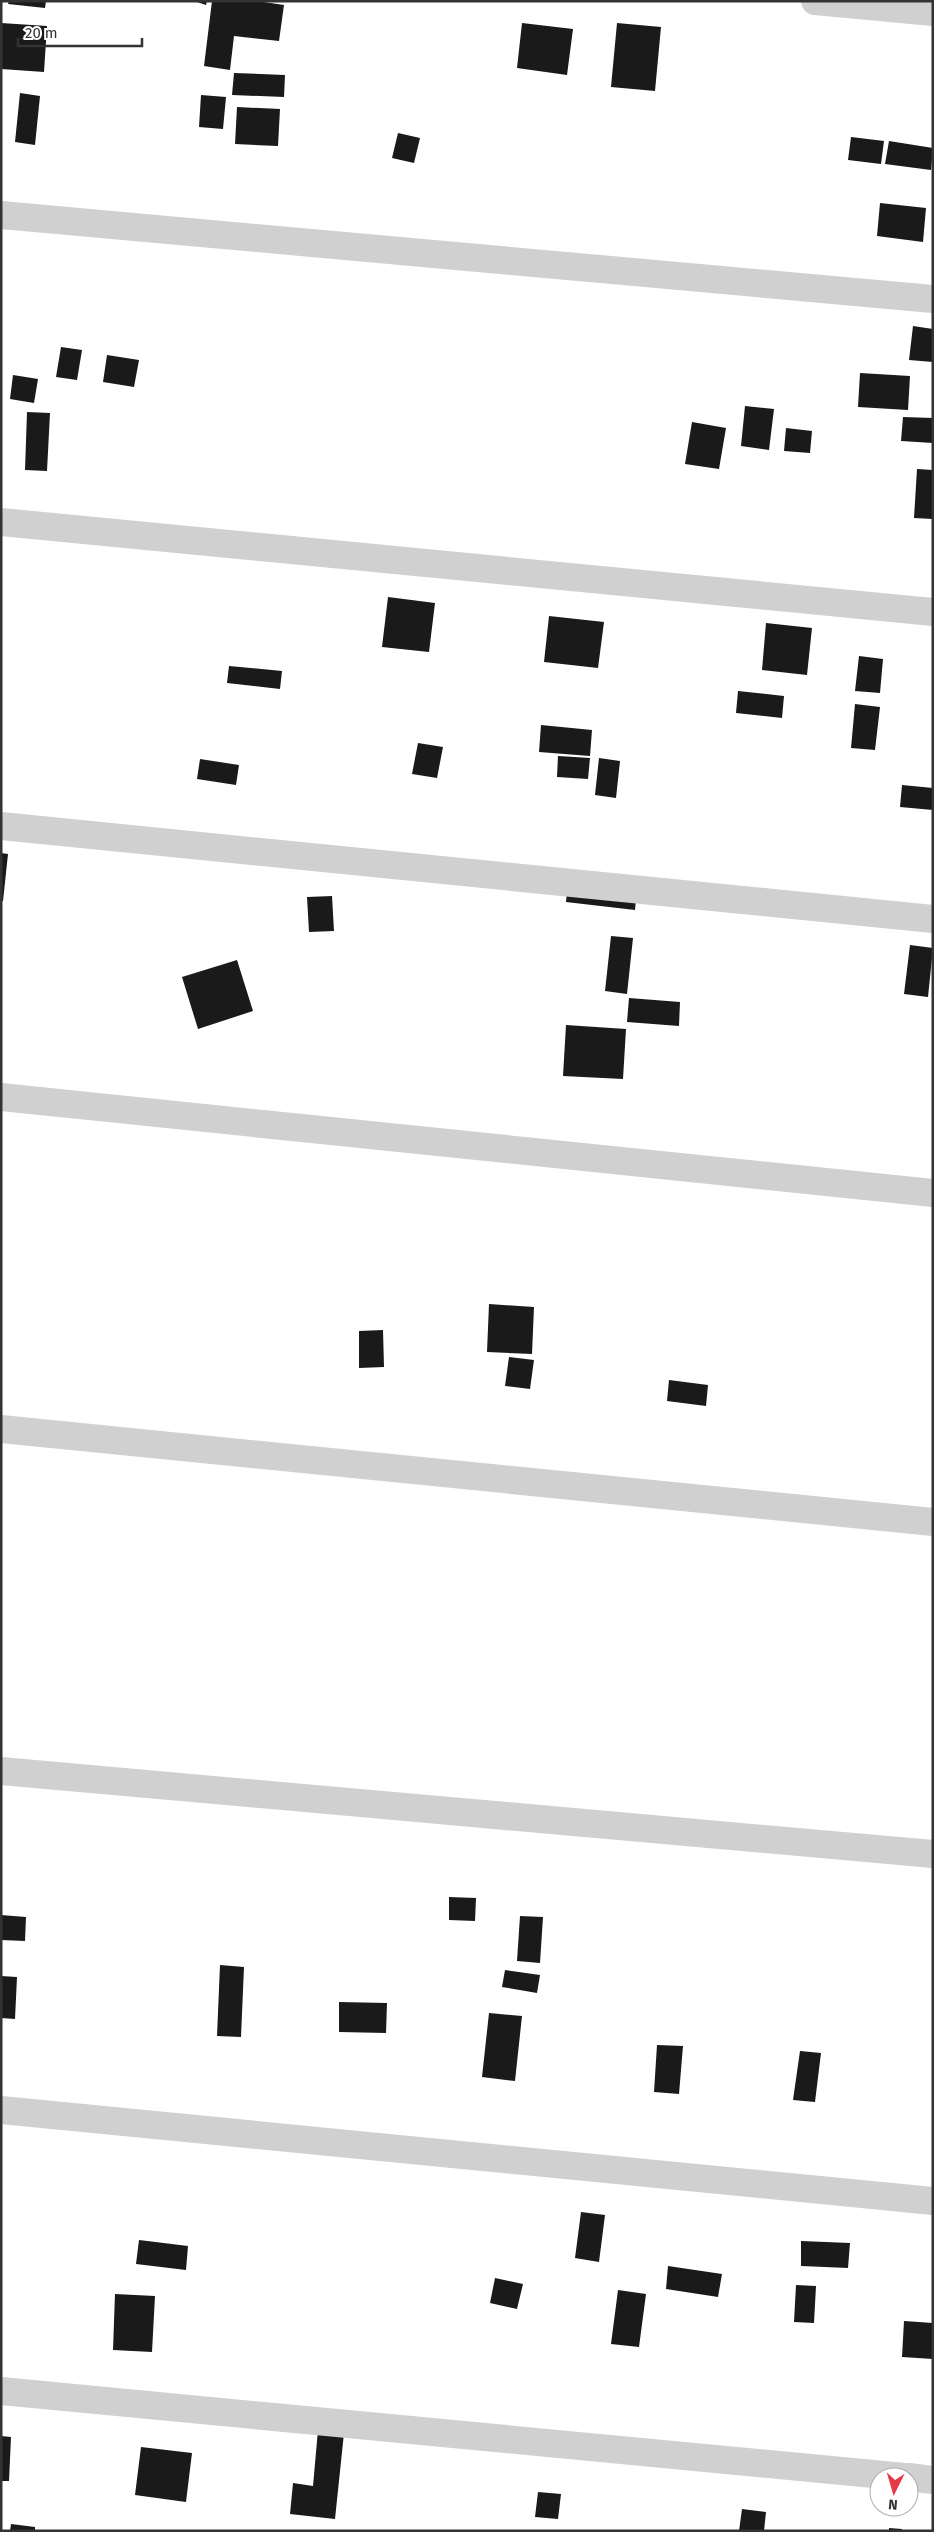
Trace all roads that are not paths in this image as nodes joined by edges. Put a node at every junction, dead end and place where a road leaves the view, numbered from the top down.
1 (815, 1) edge
2 (933, 12) edge
3 (1, 215) edge
4 (933, 299) edge
5 (1, 522) edge
6 (933, 612) edge
7 (1, 826) edge
8 (933, 919) edge
9 (1, 1097) edge
10 (933, 1193) edge
11 (1, 1429) edge
12 (933, 1522) edge
13 (1, 1771) edge
14 (933, 1854) edge
15 (1, 2110) edge
16 (933, 2201) edge
17 (1, 2391) edge
18 (869, 2474) edge
19 (919, 2478) edge
20 (933, 2480) edge

1 - 2 street
3 - 4 street
5 - 6 street
7 - 8 street
9 - 10 street
11 - 12 street
13 - 14 street
15 - 16 street
17 - 18 street
19 - 20 street

